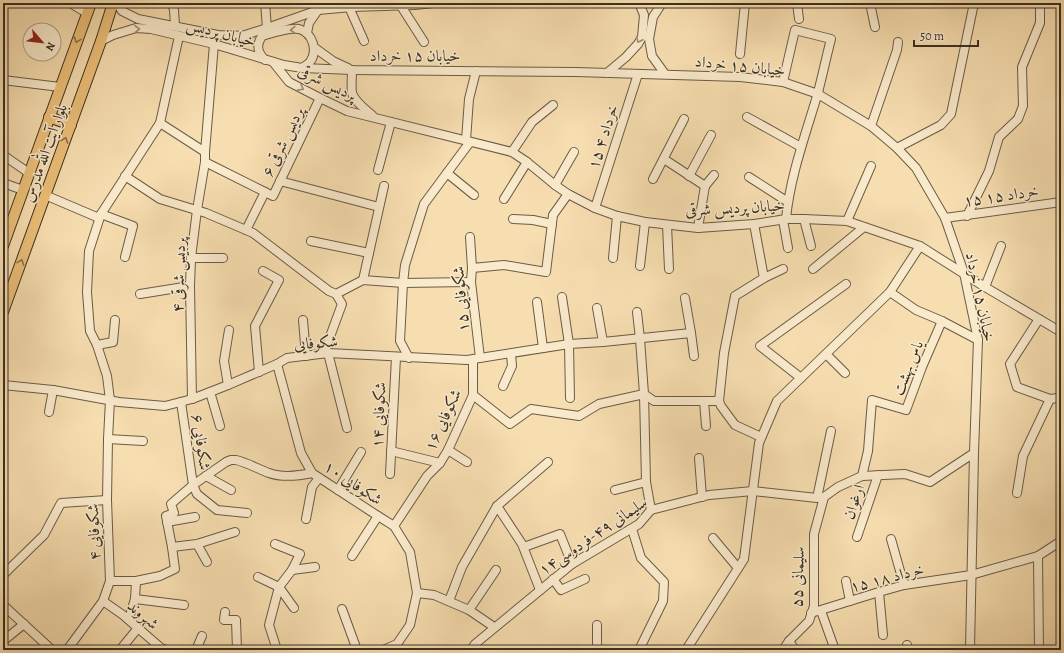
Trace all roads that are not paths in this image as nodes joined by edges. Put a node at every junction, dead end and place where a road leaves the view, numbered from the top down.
1 (70, 3) edge
2 (113, 3) edge
3 (117, 3) edge
4 (172, 3) edge
5 (265, 3) edge
6 (433, 3) edge
7 (639, 3) edge
8 (662, 3) edge
9 (745, 3) edge
10 (797, 3) edge
11 (870, 3) edge
12 (974, 3) edge
13 (1040, 3) edge
14 (415, 4) edge
15 (351, 6) edge
16 (401, 6) junction
17 (316, 7) edge
18 (89, 8) edge
19 (799, 18) dead end
20 (175, 26) junction
21 (875, 27) dead end
22 (267, 28) junction
23 (307, 33) junction
24 (179, 36) junction
25 (242, 36) junction
26 (262, 36) junction
27 (101, 41) junction
28 (364, 41) dead end
29 (424, 42) dead end
30 (898, 42) dead end
31 (214, 44) junction
32 (314, 48) junction
33 (740, 54) dead end
34 (265, 60) junction
35 (273, 62) junction
36 (302, 68) junction
37 (352, 70) junction
38 (476, 71) junction
39 (607, 73) junction
40 (638, 74) junction
41 (665, 74) junction
42 (3, 80) edge
43 (782, 82) junction
44 (60, 87) junction
45 (818, 94) junction
46 (320, 98) junction
47 (553, 105) dead end
48 (49, 117) junction
49 (747, 117) dead end
50 (376, 118) junction
51 (684, 119) dead end
52 (391, 122) junction
53 (160, 123) junction
54 (70, 125) junction
55 (871, 126) junction
56 (711, 135) dead end
57 (468, 141) junction
58 (801, 147) junction
59 (897, 148) junction
60 (205, 152) junction
61 (512, 152) junction
62 (574, 152) dead end
63 (3, 155) edge
64 (664, 159) junction
65 (205, 162) junction
66 (527, 162) junction
67 (870, 166) dead end
68 (378, 170) dead end
69 (29, 172) junction
70 (447, 173) junction
71 (714, 175) dead end
72 (125, 176) junction
73 (689, 176) junction
74 (749, 177) dead end
75 (653, 179) dead end
76 (280, 181) junction
77 (3, 185) edge
78 (555, 185) junction
79 (384, 186) dead end
80 (705, 186) junction
81 (23, 190) junction
82 (265, 192) junction
83 (568, 194) junction
84 (45, 195) junction
85 (474, 195) dead end
86 (504, 199) dead end
87 (788, 202) junction
88 (1061, 202) edge
89 (379, 207) junction
90 (595, 208) junction
91 (197, 210) junction
92 (100, 216) junction
93 (617, 216) junction
94 (967, 216) junction
95 (945, 218) junction
96 (513, 219) dead end
97 (804, 219) junction
98 (785, 220) junction
99 (848, 221) junction
100 (645, 222) junction
101 (552, 224) junction
102 (754, 224) junction
103 (667, 225) junction
104 (864, 227) junction
105 (698, 228) junction
106 (246, 230) junction
107 (470, 237) dead end
108 (311, 241) dead end
109 (3, 246) edge
110 (811, 246) dead end
111 (920, 246) junction
112 (1001, 246) dead end
113 (788, 248) dead end
114 (369, 253) junction
115 (125, 257) dead end
116 (191, 258) junction
117 (223, 258) dead end
118 (613, 258) dead end
119 (640, 266) dead end
120 (472, 268) junction
121 (783, 269) dead end
122 (813, 269) dead end
123 (670, 270) dead end
124 (264, 271) dead end
125 (964, 273) junction
126 (764, 278) junction
127 (363, 280) junction
128 (471, 282) junction
129 (403, 283) junction
130 (846, 284) dead end
131 (190, 286) junction
132 (985, 287) junction
133 (890, 292) junction
134 (140, 294) dead end
135 (336, 294) junction
136 (562, 297) dead end
137 (685, 298) dead end
138 (537, 302) dead end
139 (597, 308) dead end
140 (3, 312) edge
141 (637, 312) dead end
142 (1039, 319) junction
143 (115, 320) dead end
144 (303, 320) dead end
145 (942, 321) junction
146 (229, 330) dead end
147 (1061, 332) edge
148 (692, 333) junction
149 (640, 338) junction
150 (978, 340) junction
151 (603, 342) junction
152 (569, 344) junction
153 (97, 345) junction
154 (543, 348) junction
155 (326, 353) junction
156 (511, 354) junction
157 (826, 354) junction
158 (306, 356) junction
159 (694, 356) dead end
160 (396, 357) junction
161 (409, 358) junction
162 (476, 359) junction
163 (277, 364) junction
164 (259, 372) junction
165 (845, 373) dead end
166 (801, 378) junction
167 (3, 385) edge
168 (228, 385) junction
169 (503, 386) dead end
170 (53, 390) junction
171 (210, 392) junction
172 (644, 394) junction
173 (473, 396) junction
174 (1057, 397) edge
175 (570, 398) dead end
176 (192, 399) junction
177 (110, 400) junction
178 (704, 401) junction
179 (719, 401) junction
180 (182, 402) junction
181 (49, 412) dead end
182 (220, 426) dead end
183 (706, 426) dead end
184 (347, 428) dead end
185 (831, 431) dead end
186 (761, 437) junction
187 (108, 439) junction
188 (143, 441) dead end
189 (448, 450) junction
190 (391, 451) junction
191 (361, 452) dead end
192 (974, 453) junction
193 (699, 458) dead end
194 (466, 462) dead end
195 (548, 462) dead end
196 (440, 463) junction
197 (390, 474) dead end
198 (878, 475) junction
199 (206, 476) junction
200 (316, 476) junction
201 (862, 476) junction
202 (646, 482) junction
203 (193, 485) junction
204 (231, 490) dead end
205 (338, 490) junction
206 (615, 490) dead end
207 (753, 491) junction
208 (1017, 493) dead end
209 (702, 497) junction
210 (821, 497) junction
211 (107, 500) junction
212 (497, 506) junction
213 (651, 510) junction
214 (247, 513) dead end
215 (378, 516) junction
216 (195, 517) dead end
217 (306, 519) dead end
218 (167, 522) junction
219 (394, 526) junction
220 (632, 529) junction
221 (235, 532) dead end
222 (857, 537) dead end
223 (713, 538) dead end
224 (891, 539) dead end
225 (1061, 541) edge
226 (197, 544) junction
227 (275, 544) dead end
228 (172, 547) junction
229 (524, 547) junction
230 (352, 556) dead end
231 (1038, 556) junction
232 (207, 562) dead end
233 (572, 564) junction
234 (315, 568) dead end
235 (738, 568) junction
236 (292, 570) junction
237 (496, 570) dead end
238 (3, 574) edge
239 (971, 575) junction
240 (258, 577) dead end
241 (553, 579) junction
242 (585, 579) dead end
243 (110, 581) junction
244 (136, 581) junction
245 (846, 581) dead end
246 (904, 585) junction
247 (279, 587) junction
248 (540, 590) junction
249 (879, 592) junction
250 (417, 593) junction
251 (135, 598) junction
252 (103, 601) junction
253 (449, 601) junction
254 (850, 601) junction
255 (3, 605) edge
256 (184, 605) dead end
257 (294, 608) dead end
258 (342, 608) dead end
259 (469, 610) junction
260 (821, 610) junction
261 (226, 612) dead end
262 (812, 614) junction
263 (128, 619) junction
264 (24, 624) junction
265 (597, 625) dead end
266 (494, 627) junction
267 (138, 628) junction
268 (883, 635) dead end
269 (202, 636) dead end
270 (3, 641) edge
271 (789, 641) junction
272 (52, 650) edge
273 (67, 650) edge
274 (120, 650) edge
275 (166, 650) edge
276 (196, 650) edge
277 (237, 650) edge
278 (277, 650) edge
279 (357, 650) edge
280 (383, 650) edge
281 (471, 650) edge
282 (597, 650) edge
283 (639, 650) edge
284 (686, 650) edge
285 (783, 650) edge
286 (795, 650) edge
287 (835, 650) edge
288 (970, 650) edge
289 (1039, 650) edge

1 - 18 street
2 - 27 main road, بلوار آیت الله مدرس
3 - 20 street, خیابان پردیس
4 - 20 street
5 - 22 street
6 - 14 street
7 -> 39 street
8 - 41 street
9 - 33 street
10 - 19 street
11 - 21 street
12 - 59 street
13 - 94 street
14 - 16 street
15 - 16 street
15 - 17 street
15 - 28 street
16 - 29 street
17 - 22 street
17 - 23 street
18 -> 44 main road, بلوار آیت الله مدرس
20 - 25 street, خیابان پردیس
22 - 25 street
23 -> 26 street
23 - 32 street
27 -> 24 street, خیابان پردیس
24 - 31 street, خیابان پردیس
24 - 53 street
25 - 26 street, خیابان پردیس
26 - 34 street
27 - 54 main road, بلوار آیت الله مدرس
30 - 55 street
31 - 34 street, خیابان پردیس
31 - 60 street, پردیس شرقی ۴
32 - 36 street
32 - 37 street
34 - 35 street
35 - 36 street
35 -> 46 street, پردیس شرقی
36 - 37 street, خیابان ۱۵ خرداد
37 - 38 street, خیابان ۱۵ خرداد
37 - 50 street
38 - 39 street, خیابان ۱۵ خرداد
38 - 57 street
39 - 40 street, خیابان ۱۵ خرداد
40 - 41 street, خیابان ۱۵ خرداد
40 - 90 street, ۱۵ خرداد ۴
41 - 43 street, خیابان ۱۵ خرداد
42 - 44 street
43 - 45 street, خیابان ۱۵ خرداد
43 - 45 street
44 - 48 main road, بلوار آیت الله مدرس
45 - 55 street, خیابان ۱۵ خرداد
45 - 58 street
46 - 50 street, پردیس شرقی
46 - 76 street, پردیس شرقی ۶
47 - 61 street
48 - 54 main road
48 - 69 main road, بلوار آیت الله مدرس
49 - 58 street
50 - 52 street, خیابان پردیس شرقی
51 - 64 street
52 - 57 street, خیابان پردیس شرقی
52 - 68 street
53 - 60 street
53 - 72 street, شکوفایی ۴
84 -> 54 main road, بلوار آیت الله مدرس
55 - 59 street, خیابان ۱۵ خرداد
56 - 73 street
57 - 61 street, خیابان پردیس شرقی
57 - 70 street
58 - 87 street
59 - 95 street, خیابان ۱۵ خرداد
60 - 65 street, پردیس شرقی ۴
61 - 66 street, خیابان پردیس شرقی
62 - 78 street
63 - 69 street
64 - 73 street
64 - 75 street
65 - 82 street
65 - 91 street, پردیس شرقی ۴
66 - 78 street, خیابان پردیس شرقی
66 - 86 street
67 - 99 street
69 - 81 main road, بلوار آیت الله مدرس
70 - 85 street
70 - 129 street
71 - 80 street
72 - 91 street
72 - 92 street, شکوفایی ۴
73 - 80 street
74 - 87 street
76 - 82 street, پردیس شرقی ۶
76 - 89 street
77 - 81 street
78 - 83 street, خیابان پردیس شرقی
79 - 89 street
80 - 105 street
81 - 109 main road, بلوار آیت الله مدرس
82 - 106 street, پردیس شرقی ۶
83 - 90 street, خیابان پردیس شرقی
83 - 101 street
84 - 92 street
140 -> 84 main road, بلوار آیت الله مدرس
87 - 98 street
88 - 94 street, ۱۵ خرداد ۱۵
89 - 114 street
90 - 93 street, خیابان پردیس شرقی
91 - 106 street
91 - 116 street, پردیس شرقی ۴
92 - 115 street
92 - 153 street, شکوفایی ۴
93 - 100 street, خیابان پردیس شرقی
93 - 118 street
94 - 95 street, ۱۵ خرداد ۱۵
95 - 125 street, خیابان ۱۵ خرداد
96 - 101 street
97 - 98 street, خیابان پردیس شرقی
97 - 99 street, خیابان پردیس شرقی
97 - 110 street
98 - 102 street, خیابان پردیس شرقی
98 - 113 street
99 - 104 street, خیابان پردیس شرقی
100 - 103 street, خیابان پردیس شرقی
100 - 119 street
101 - 120 street
102 - 105 street, خیابان پردیس شرقی
102 - 126 street
103 - 105 street, خیابان پردیس شرقی
103 - 123 street
104 - 111 street, خیابان پردیس شرقی
104 - 122 street
106 - 135 street
107 - 120 street, شکوفایی ۱۵
108 - 114 street
111 - 125 street, خیابان پردیس شرقی
111 - 133 street
112 - 132 street
114 - 127 street
116 - 117 street
116 - 131 street, پردیس شرقی ۴
120 - 128 street, شکوفایی ۱۵
121 - 126 street
124 - 164 street
125 - 132 street, خیابان پردیس شرقی
125 - 150 street, خیابان ۱۵ خرداد
126 - 179 street
127 - 129 street
127 - 135 street
128 - 129 street
128 - 162 street, شکوفایی ۱۵
129 - 161 street
130 - 166 street
131 - 134 street
131 - 176 street, پردیس شرقی ۴
132 - 142 street, خیابان پردیس شرقی
133 - 145 street
133 - 157 street
135 - 155 street
136 - 152 street
137 - 148 street
138 - 154 street
139 - 151 street
141 - 149 street
142 - 147 street, خیابان پردیس شرقی
142 - 174 street
143 - 153 street
144 - 158 street
145 - 150 street
145 - 201 street, یاس بهشت
146 - 168 street
148 - 149 street, شکوفایی
148 - 159 street
149 - 151 street, شکوفایی
149 - 172 street
150 - 192 street, خیابان ۱۵ خرداد
151 - 152 street, شکوفایی
152 - 154 street, شکوفایی
152 - 175 street
153 - 177 street, شکوفایی ۴
154 - 156 street, شکوفایی
155 - 158 street, شکوفایی
155 - 160 street, شکوفایی
155 - 184 street
156 - 162 street, شکوفایی
156 - 169 street
157 - 165 street
157 - 166 street
158 - 163 street, شکوفایی
160 - 161 street, شکوفایی
160 - 190 street, شکوفایی ۱۴
161 - 162 street, شکوفایی
162 - 173 street, شکوفایی ۱۶
163 - 164 street, شکوفایی
163 - 200 street, شکوفایی ۱۰
164 - 168 street, شکوفایی
166 - 186 street
167 - 170 street, شکوفایی
168 - 171 street, شکوفایی
170 - 177 street, شکوفایی
170 - 181 street
171 - 176 street, شکوفایی
171 - 182 street
172 - 173 street
172 - 178 street
172 - 202 street
173 - 189 street, شکوفایی ۱۶
174 - 208 street
176 - 180 street, شکوفایی
177 - 180 street, شکوفایی
177 - 187 street, شکوفایی ۴
178 - 179 street
178 - 183 street
179 - 186 street
180 - 203 street, شکوفایی ۶
185 - 210 street, سلیمانی ۵۵
186 - 207 street
187 - 188 street
187 - 211 street, شکوفایی ۴
189 - 194 street
189 - 196 street, شکوفایی ۱۶
190 - 196 street
190 - 197 street, شکوفایی ۱۴
191 - 205 street
192 - 198 street
192 - 239 street, خیابان ۱۵ خرداد
193 - 209 street
195 - 212 street
196 - 219 street, شکوفایی ۱۶
198 - 201 street
198 - 222 street, ارغوان
199 - 200 street
199 - 203 street
199 - 204 street
200 - 205 street, شکوفایی ۱۰
200 - 217 street
201 - 210 street
202 - 206 street
202 - 213 street
203 - 214 street
203 - 218 street
205 - 215 street, شکوفایی ۱۰
207 - 209 street, سلیمانی ۴۹-فردوسی۱۴
207 - 210 street, سلیمانی ۴۹-فردوسی۱۴
207 - 235 street
209 - 213 street, سلیمانی ۴۹-فردوسی۱۴
210 - 262 street, سلیمانی ۵۵
211 - 238 street
211 - 243 street, شکوفایی ۴
212 - 229 street
212 - 253 street
213 - 220 street, سلیمانی ۴۹-فردوسی۱۴
215 - 219 street, شکوفایی ۱۰
215 - 230 street
216 - 218 street
218 - 228 street
219 - 250 street, شکوفایی ۱۰
220 - 233 street, سلیمانی ۴۹-فردوسی۱۴
220 - 283 street
221 - 226 street
223 - 235 street
224 - 246 street
225 - 231 street, ۱۵ خرداد ۱۸
226 - 228 street
226 - 232 street
227 - 236 street
228 - 244 street
229 - 233 street
229 - 248 street
231 - 239 street, ۱۵ خرداد ۱۸
231 - 289 street
233 - 241 street, سلیمانی ۴۹-فردوسی۱۴
234 - 236 street
235 - 284 street
236 - 247 street
237 - 259 street
239 - 246 street, ۱۵ خرداد ۱۸
239 - 288 street, خیابان ۱۵ خرداد
240 - 247 street
241 - 242 street
241 - 248 street, سلیمانی ۴۹-فردوسی۱۴
243 - 244 street
243 - 252 street, شکوفایی ۴
244 - 251 street
245 - 254 street
246 - 249 street, ۱۵ خرداد ۱۸
247 - 257 street
247 - 278 street
248 - 266 street, سلیمانی ۴۹-فردوسی۱۴
249 - 254 street, ۱۵ خرداد ۱۸
249 - 268 street
250 - 253 street
250 - 280 street
251 - 256 street
251 - 263 street
252 - 263 street, شهروند
252 - 273 street, شکوفایی ۴
253 - 259 street
254 - 260 street, ۱۵ خرداد ۱۸
255 - 264 street
258 - 279 street
259 - 266 street
260 - 262 street, ۱۵ خرداد ۱۸
260 - 287 street
261 - 277 street
262 - 271 street, سلیمانی ۵۵
263 - 267 street, شهروند
264 - 270 street
264 - 272 street
265 - 282 street
266 - 281 street, سلیمانی ۴۹-فردوسی۱۴
267 - 274 street
267 - 275 street, شهروند
269 - 276 street
271 - 285 street, سلیمانی ۵۵
271 - 286 street

